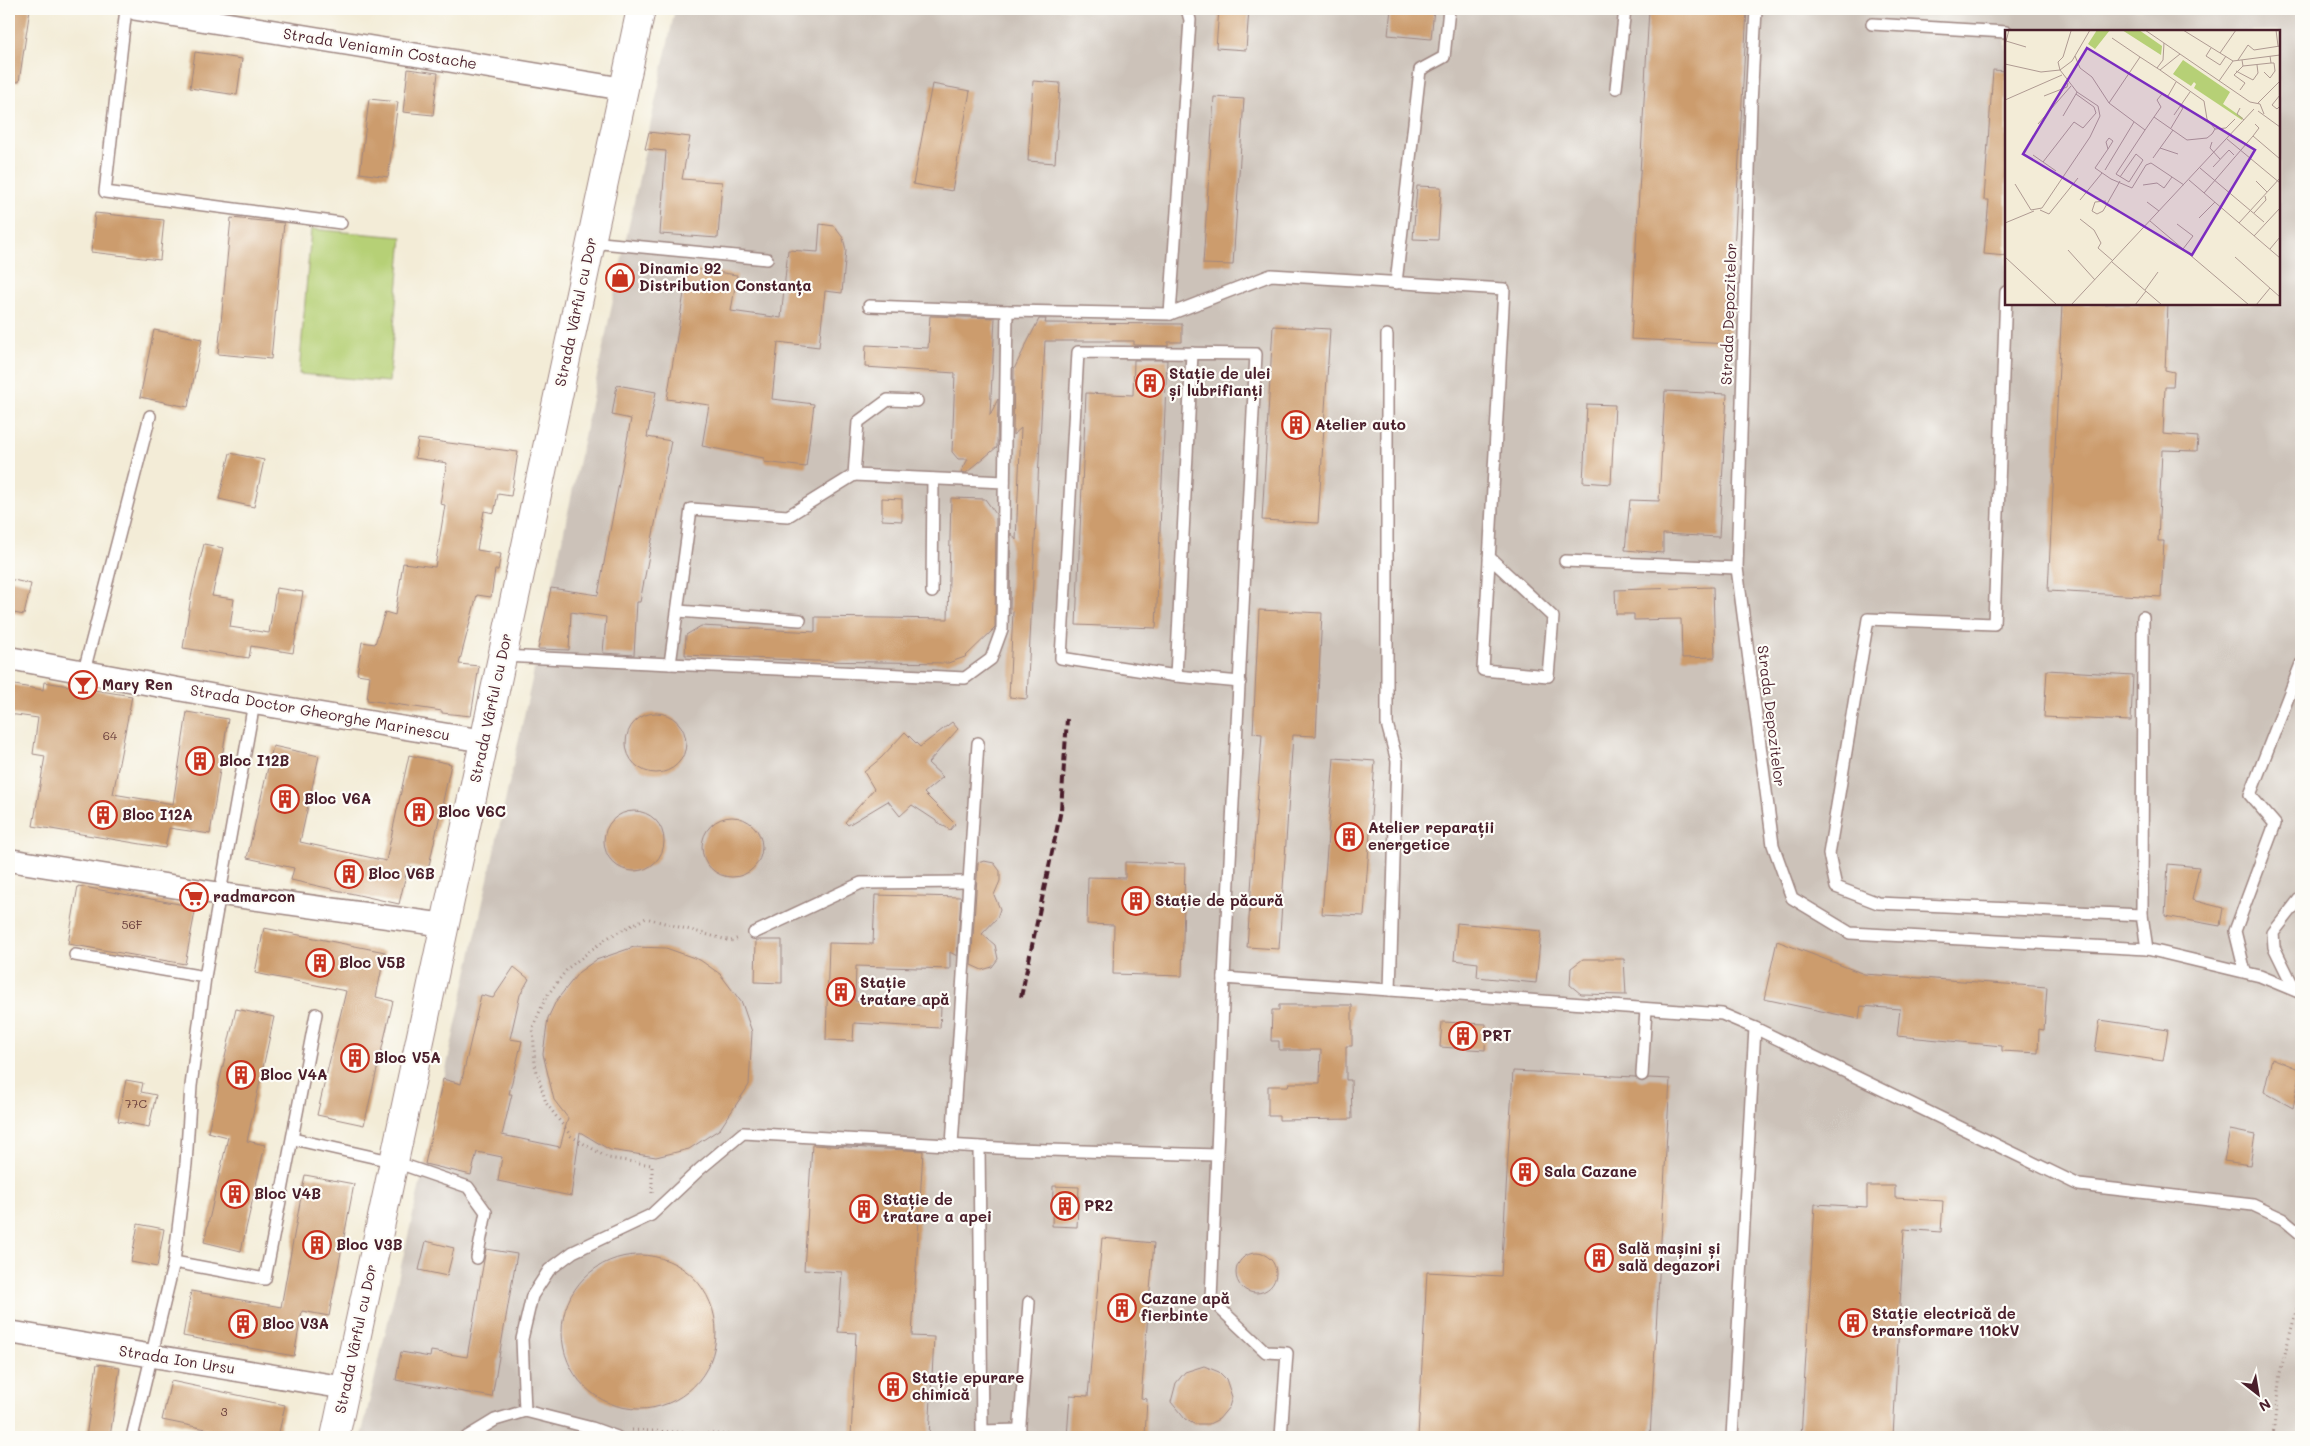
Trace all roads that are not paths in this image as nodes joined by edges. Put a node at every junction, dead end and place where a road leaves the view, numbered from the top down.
1 (126, 9) edge
2 (137, 9) edge
3 (641, 9) edge
4 (1449, 9) edge
5 (1625, 9) edge
6 (1756, 9) edge
7 (1190, 12) edge
8 (1872, 24) dead end
9 (2005, 32) edge
10 (1616, 88) dead end
11 (624, 89) junction
12 (341, 223) dead end
13 (591, 242) junction
14 (767, 259) dead end
15 (1396, 283) junction
16 (2006, 305) edge
17 (869, 306) dead end
18 (1007, 311) junction
19 (1170, 314) junction
20 (1387, 335) dead end
21 (1192, 353) junction
22 (917, 401) dead end
23 (150, 416) dead end
24 (854, 475) junction
25 (933, 479) junction
26 (1004, 482) junction
27 (1489, 556) junction
28 (1565, 561) dead end
29 (1736, 568) junction
30 (932, 592) dead end
31 (678, 611) junction
32 (2143, 617) dead end
33 (800, 620) dead end
34 (502, 656) junction
35 (9, 658) edge
36 (670, 664) junction
37 (2301, 664) edge
38 (84, 671) junction
39 (1176, 676) junction
40 (1240, 682) junction
41 (254, 703) junction
42 (484, 741) junction
43 (978, 743) dead end
44 (9, 860) edge
45 (969, 882) junction
46 (221, 894) junction
47 (2301, 897) edge
48 (2142, 915) junction
49 (445, 925) junction
50 (754, 933) road end
51 (2147, 948) junction
52 (75, 955) dead end
53 (2245, 972) junction
54 (205, 977) junction
55 (1224, 978) junction
56 (1390, 990) junction
57 (2298, 991) edge
58 (1646, 1009) junction
59 (316, 1014) dead end
60 (1755, 1028) junction
61 (1642, 1075) dead end
62 (293, 1139) junction
63 (952, 1145) junction
64 (979, 1146) junction
65 (1217, 1155) junction
66 (394, 1162) junction
67 (2301, 1234) edge
68 (477, 1258) dead end
69 (174, 1262) junction
70 (1029, 1302) dead end
71 (9, 1332) edge
72 (151, 1356) junction
73 (346, 1388) junction
74 (525, 1411) junction
75 (1019, 1434) edge
76 (132, 1437) edge
77 (335, 1437) edge
78 (467, 1437) edge
79 (617, 1437) edge
80 (1280, 1437) edge
81 (1732, 1437) edge

1 - 12 lane
2 - 11 street, Strada Veniamin Costache
3 - 11 street, Strada Vârful cu Dor
4 - 15 lane
5 - 10 lane
6 - 29 lane, Strada Depozitelor
7 - 19 lane
8 - 9 lane
11 - 13 street, Strada Vârful cu Dor
13 - 14 lane
13 - 34 street, Strada Vârful cu Dor
15 - 19 lane
15 - 27 lane
16 - 48 lane
17 - 18 lane
18 - 19 lane
18 - 26 lane
20 - 56 lane
21 - 39 lane
21 - 39 lane
21 - 40 lane
22 - 24 lane
23 - 38 lane
24 - 25 lane
24 - 31 lane
25 - 26 lane
25 - 30 lane
26 - 36 lane
27 - 27 lane
28 - 29 lane
29 - 51 lane, Strada Depozitelor
31 - 33 lane
31 - 36 lane
32 - 48 lane
34 - 36 lane
34 - 42 street, Strada Vârful cu Dor
35 - 38 street, Strada Doctor Gheorghe Marinescu
37 - 53 lane
38 - 41 street, Strada Doctor Gheorghe Marinescu
39 - 40 lane
40 - 55 lane
41 - 42 street, Strada Doctor Gheorghe Marinescu
41 - 46 lane
42 - 49 street, Strada Vârful cu Dor
43 - 45 lane
44 - 46 street
45 - 50 lane
45 - 63 lane
46 - 49 street
46 - 54 lane
47 - 57 lane
48 - 51 lane
49 - 66 street, Strada Vârful cu Dor
51 - 53 lane, Strada Depozitelor
52 - 54 lane
53 - 57 lane, Strada Depozitelor
54 - 69 lane
55 - 56 lane
55 - 65 lane
56 - 58 lane
58 - 60 lane
58 - 61 lane
59 - 62 lane
60 - 67 lane
60 - 81 lane
62 - 66 lane
62 - 69 lane
63 - 64 lane
63 - 74 lane
64 - 65 lane
64 - 75 lane
65 - 80 lane
66 - 68 lane
66 - 73 street, Strada Vârful cu Dor
69 - 72 lane
70 - 75 lane
71 - 72 street, Strada Ion Ursu
72 - 73 street, Strada Ion Ursu
72 - 76 lane
73 - 77 street, Strada Vârful cu Dor
74 - 78 lane
74 - 79 lane

